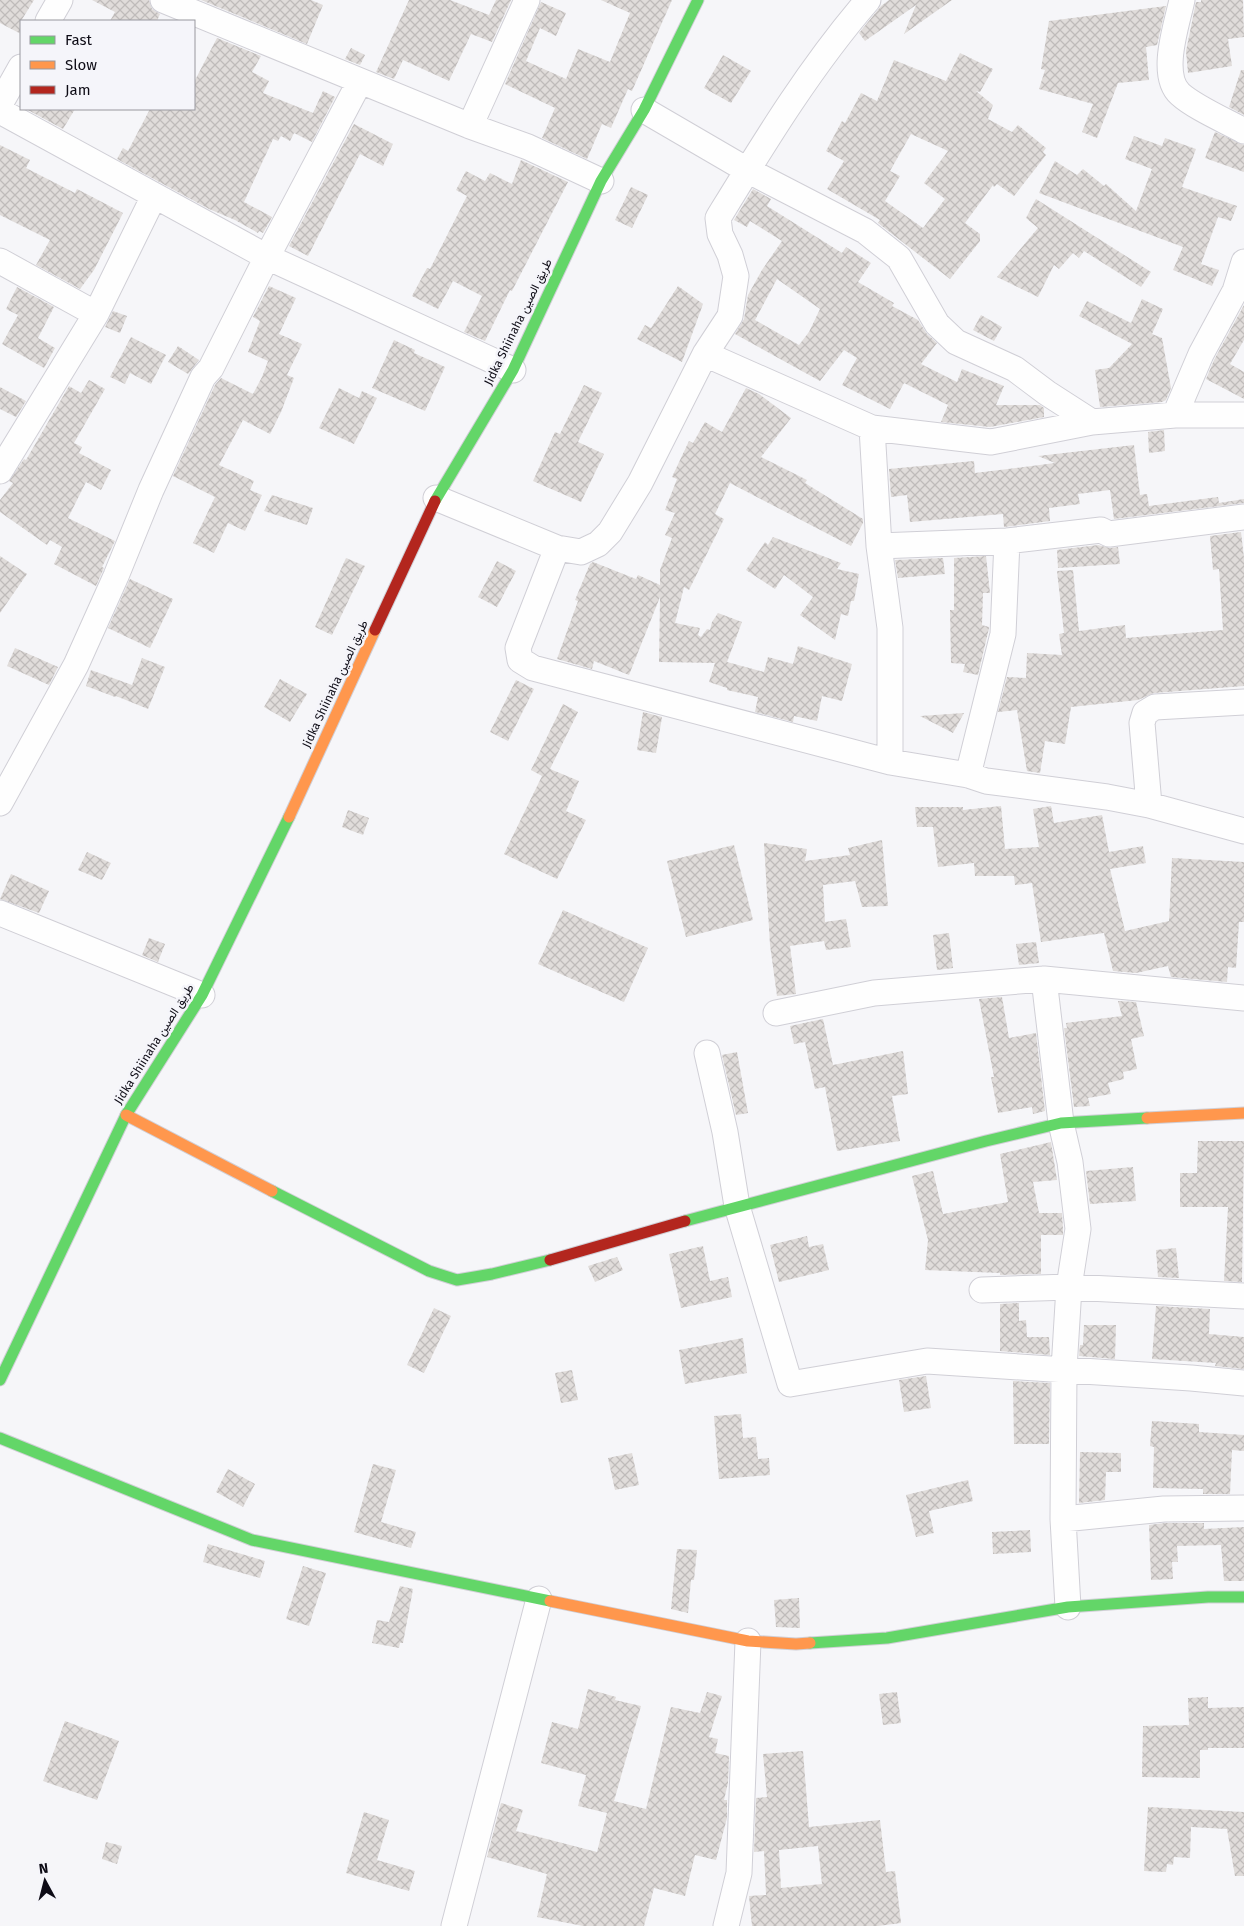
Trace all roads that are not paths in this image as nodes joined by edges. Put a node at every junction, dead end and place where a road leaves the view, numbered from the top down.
1 (60, 0) edge
2 (163, 0) edge
3 (527, 0) edge
4 (698, 0) edge
5 (868, 0) edge
6 (1182, 0) edge
7 (49, 20) edge
8 (20, 70) edge
9 (360, 81) junction
10 (0, 104) edge
11 (644, 110) junction
12 (0, 111) edge
13 (470, 126) junction
14 (1244, 130) edge
15 (747, 170) junction
16 (601, 181) junction
17 (154, 196) junction
18 (267, 257) junction
19 (0, 262) edge
20 (1244, 262) edge
21 (96, 314) junction
22 (705, 354) junction
23 (513, 370) junction
24 (1175, 414) junction
25 (1244, 414) edge
26 (1092, 422) junction
27 (872, 428) junction
28 (0, 471) edge
29 (436, 498) junction
30 (1244, 517) edge
31 (1007, 541) junction
32 (879, 546) junction
33 (556, 548) junction
34 (1244, 702) edge
35 (890, 762) junction
36 (968, 775) junction
37 (0, 803) edge
38 (1149, 805) junction
39 (1244, 831) edge
40 (0, 913) edge
41 (1044, 979) junction
42 (202, 996) junction
43 (1244, 998) edge
44 (776, 1013) dead end
45 (707, 1053) dead end
46 (1244, 1113) edge
47 (126, 1115) junction
48 (1061, 1124) junction
49 (737, 1206) junction
50 (1069, 1287) junction
51 (982, 1290) dead end
52 (1244, 1296) edge
53 (1064, 1369) junction
54 (1, 1378) edge
55 (1244, 1383) edge
56 (0, 1438) edge
57 (1244, 1508) edge
58 (1063, 1518) junction
59 (1244, 1597) edge
60 (539, 1599) junction
61 (1068, 1607) junction
62 (748, 1641) junction
63 (454, 1926) edge
64 (726, 1926) edge

1 - 7 street
2 - 9 street
3 - 13 street
4 - 11 street, Jidka Shiinaha طريق الصين
5 - 15 street
6 - 14 street
8 - 10 street
9 - 13 street
9 - 18 street
11 - 15 street
11 - 16 street, Jidka Shiinaha طريق الصين
12 - 17 street
13 - 16 street
15 - 22 street
15 - 26 street
16 - 23 street, Jidka Shiinaha طريق الصين
17 - 18 street
17 - 21 street
18 - 23 street
18 - 37 street
19 - 21 street
20 - 24 street
21 - 28 street
22 - 27 street
22 - 33 street
23 - 29 street, Jidka Shiinaha طريق الصين
24 - 25 street
24 - 26 street
26 - 27 street
27 - 32 street
29 - 33 street
29 - 42 street, Jidka Shiinaha طريق الصين
30 - 31 street
31 - 32 street
31 - 36 street
32 - 35 street
33 - 35 street
34 - 38 street
35 - 36 street
36 - 38 street
38 - 39 street
40 - 42 street
41 - 43 street
41 - 44 street
41 - 48 street
42 - 47 street, Jidka Shiinaha طريق الصين
45 - 49 street
46 - 48 street
47 - 49 street
47 - 54 street, Jidka Shiinaha طريق الصين
48 - 49 street
48 - 50 street
49 - 53 street
50 - 51 street
50 - 52 street
50 - 53 street
53 - 55 street
53 - 58 street
56 - 60 street
57 - 58 street
58 - 61 street
59 - 61 street
60 - 62 street
60 - 63 street
61 - 62 street
62 - 64 street

